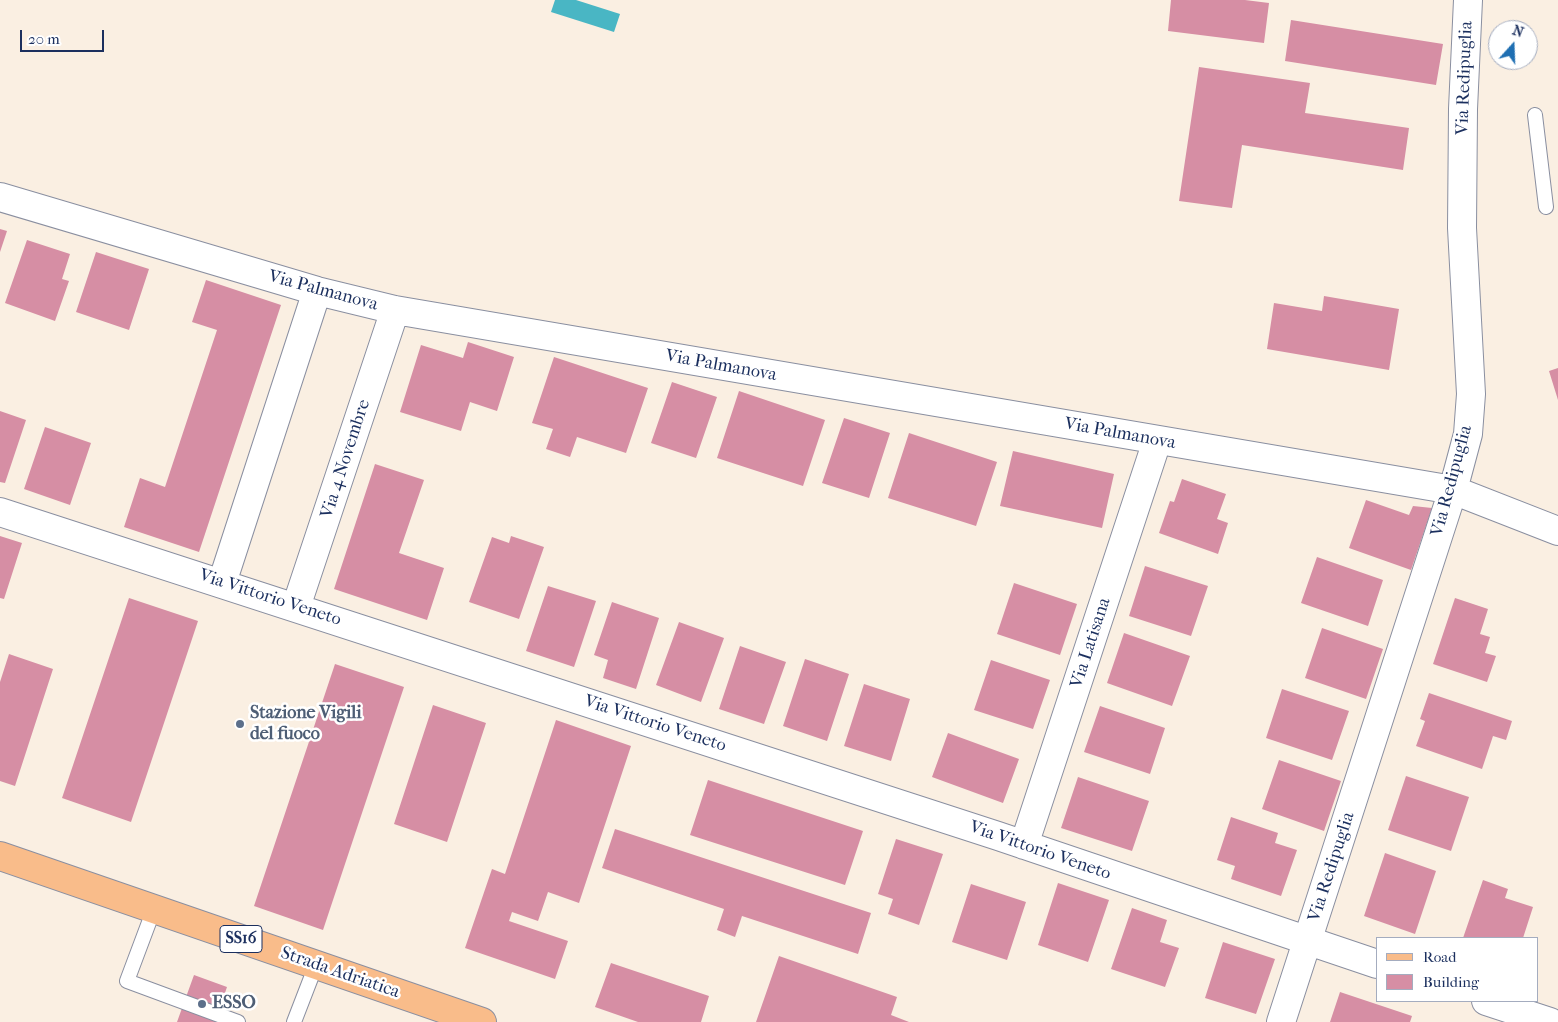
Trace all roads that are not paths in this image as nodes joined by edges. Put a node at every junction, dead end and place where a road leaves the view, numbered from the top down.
1 (1468, 0) edge
2 (1535, 115) dead end
3 (0, 197) edge
4 (1546, 207) dead end
5 (317, 291) junction
6 (395, 310) junction
7 (1158, 441) junction
8 (1453, 490) junction
9 (0, 512) edge
10 (1558, 531) edge
11 (222, 583) junction
12 (296, 607) junction
13 (1024, 845) junction
14 (0, 856) edge
15 (154, 909) junction
16 (1308, 942) junction
17 (1376, 964) edge
18 (316, 965) junction
19 (1489, 1002) edge
20 (238, 1022) edge
21 (294, 1022) edge
22 (482, 1022) edge
23 (1281, 1022) edge
24 (1550, 1022) edge

1 - 8 street, Via Redipuglia
2 - 4 lane
3 - 5 street, Via Palmanova
5 - 6 street, Via Palmanova
5 - 11 street
6 - 7 street, Via Palmanova
6 - 12 street, Via 4 Novembre
7 - 8 street, Via Palmanova
7 - 13 street, Via Latisana
8 - 10 street, Via Palmanova
8 - 16 street, Via Redipuglia
9 - 11 street, Via Vittorio Veneto
11 - 12 street, Via Vittorio Veneto
12 - 13 street, Via Vittorio Veneto
13 - 16 street, Via Vittorio Veneto
14 - 15 main road, Strada Adriatica / SS16
15 - 18 main road, Strada Adriatica / SS16
15 - 20 lane
16 - 17 street, Via Redipuglia
16 - 23 street, Via Redipuglia
18 - 21 lane
18 - 22 main road, Strada Adriatica / SS16
19 - 24 street

